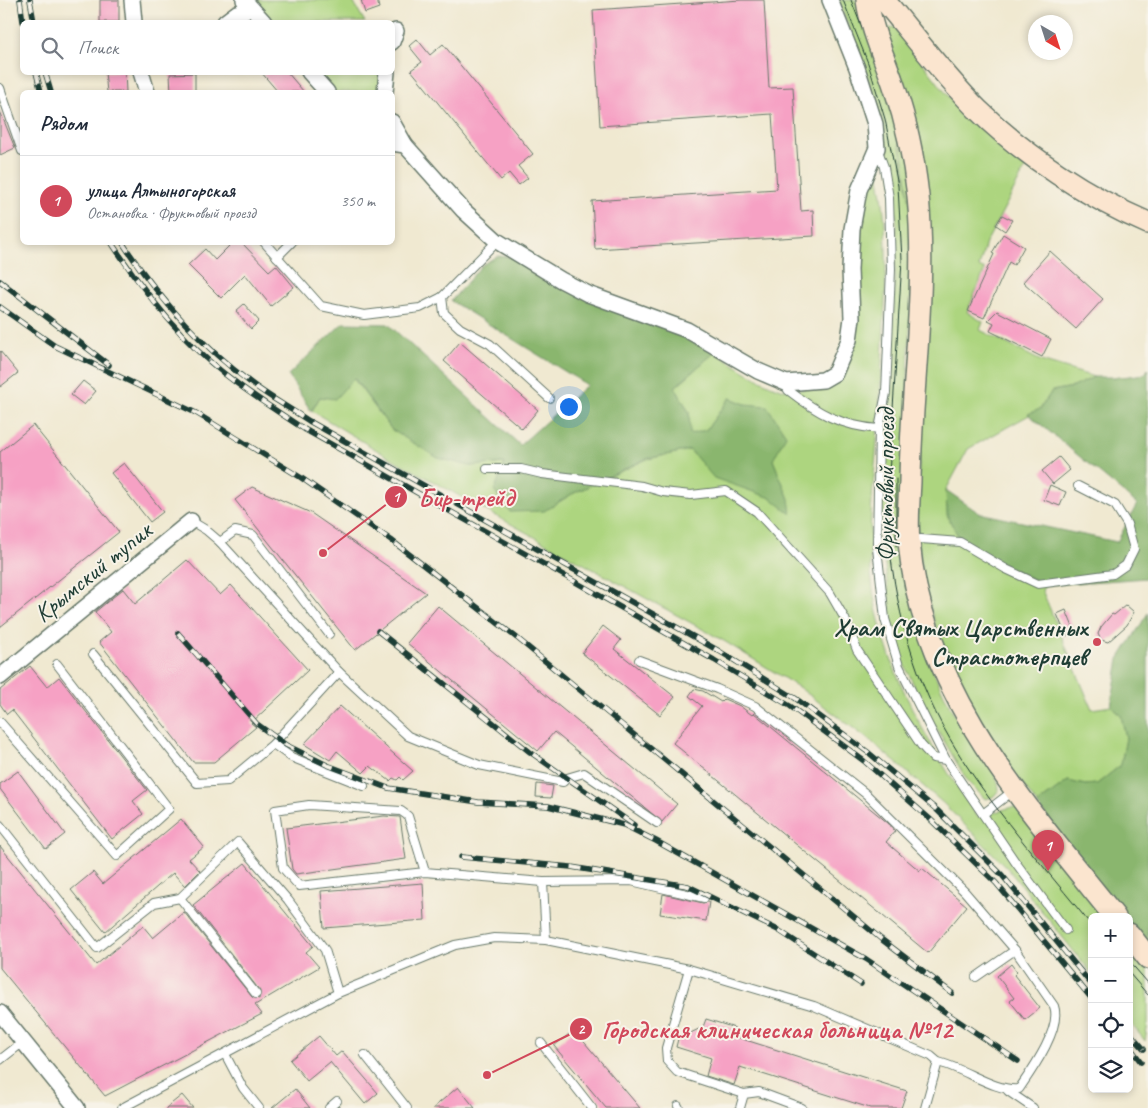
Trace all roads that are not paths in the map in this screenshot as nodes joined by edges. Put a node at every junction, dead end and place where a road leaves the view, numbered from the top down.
1 (132, 0) edge
2 (830, 0) edge
3 (867, 0) edge
4 (884, 0) edge
5 (247, 5) edge
6 (134, 20) edge
7 (228, 20) edge
8 (262, 20) edge
9 (142, 75) edge
10 (312, 75) edge
11 (387, 75) edge
12 (0, 88) edge
13 (146, 90) edge
14 (325, 90) edge
15 (386, 90) edge
16 (395, 131) edge
17 (399, 144) edge
18 (20, 145) edge
19 (877, 148) junction
20 (1148, 223) edge
21 (497, 241) junction
22 (267, 245) edge
23 (289, 245) edge
24 (277, 257) junction
25 (442, 297) junction
26 (786, 383) junction
27 (549, 398) dead end
28 (880, 430) junction
29 (488, 469) dead end
30 (1078, 486) dead end
31 (191, 521) joint
32 (909, 540) junction
33 (220, 542) junction
34 (329, 634) dead end
35 (93, 654) dead end
36 (639, 660) dead end
37 (58, 664) dead end
38 (338, 672) junction
39 (0, 677) edge
40 (0, 722) edge
41 (273, 744) junction
42 (946, 760) junction
43 (364, 786) dead end
44 (1016, 790) junction
45 (983, 814) junction
46 (657, 823) dead end
47 (0, 825) edge
48 (425, 872) junction
49 (543, 882) junction
50 (180, 898) junction
51 (704, 898) dead end
52 (1112, 913) edge
53 (1066, 930) dead end
54 (1133, 939) edge
55 (546, 940) junction
56 (1015, 950) junction
57 (1148, 958) edge
58 (689, 969) junction
59 (976, 977) dead end
60 (338, 993) junction
61 (256, 994) dead end
62 (0, 1013) edge
63 (23, 1042) junction
64 (541, 1043) dead end
65 (225, 1054) junction
66 (364, 1056) dead end
67 (0, 1060) edge
68 (938, 1062) junction
69 (1008, 1091) junction
70 (744, 1094) junction
71 (336, 1101) dead end
72 (77, 1108) edge
73 (122, 1108) edge
74 (259, 1108) edge
75 (329, 1108) edge
76 (407, 1108) edge
77 (592, 1108) edge
78 (740, 1108) edge
79 (802, 1108) edge
80 (925, 1108) edge
81 (1034, 1108) edge

1 - 6 street
2 - 19 street
3 - 32 street, Фруктовый проезд
4 - 20 street
5 - 7 street
5 - 8 street
9 - 13 street
10 - 14 street
11 - 15 street
12 - 18 lane
16 - 17 street
17 - 21 street
19 - 26 street
19 - 28 lane
21 - 25 lane
21 - 26 street
22 - 24 lane
23 - 24 lane
24 - 25 lane
25 - 27 lane
26 - 28 lane
28 - 42 lane
29 - 42 lane
30 - 32 lane
31 - 33 lane
31 - 39 street, Крымский тупик
32 - 44 street, Фруктовый проезд
33 - 34 lane
33 - 38 lane
35 - 41 lane
36 - 56 lane
37 - 40 lane
38 - 41 lane
38 - 46 lane
41 - 43 lane
42 - 45 lane
44 - 45 lane
44 - 52 street, Фруктовый проезд
45 - 53 lane
47 - 50 lane
48 - 48 lane
48 - 49 lane
49 - 51 lane
49 - 55 lane
50 - 60 lane
50 - 61 lane
54 - 57 street
55 - 58 lane
55 - 60 lane
56 - 59 lane
56 - 69 lane
58 - 68 lane
58 - 70 lane
60 - 65 lane
62 - 63 street
63 - 67 lane
63 - 72 street
64 - 77 lane
65 - 73 lane
65 - 74 lane
66 - 76 lane
68 - 69 lane
68 - 80 lane
69 - 81 lane
70 - 78 lane
70 - 79 lane
71 - 75 lane

